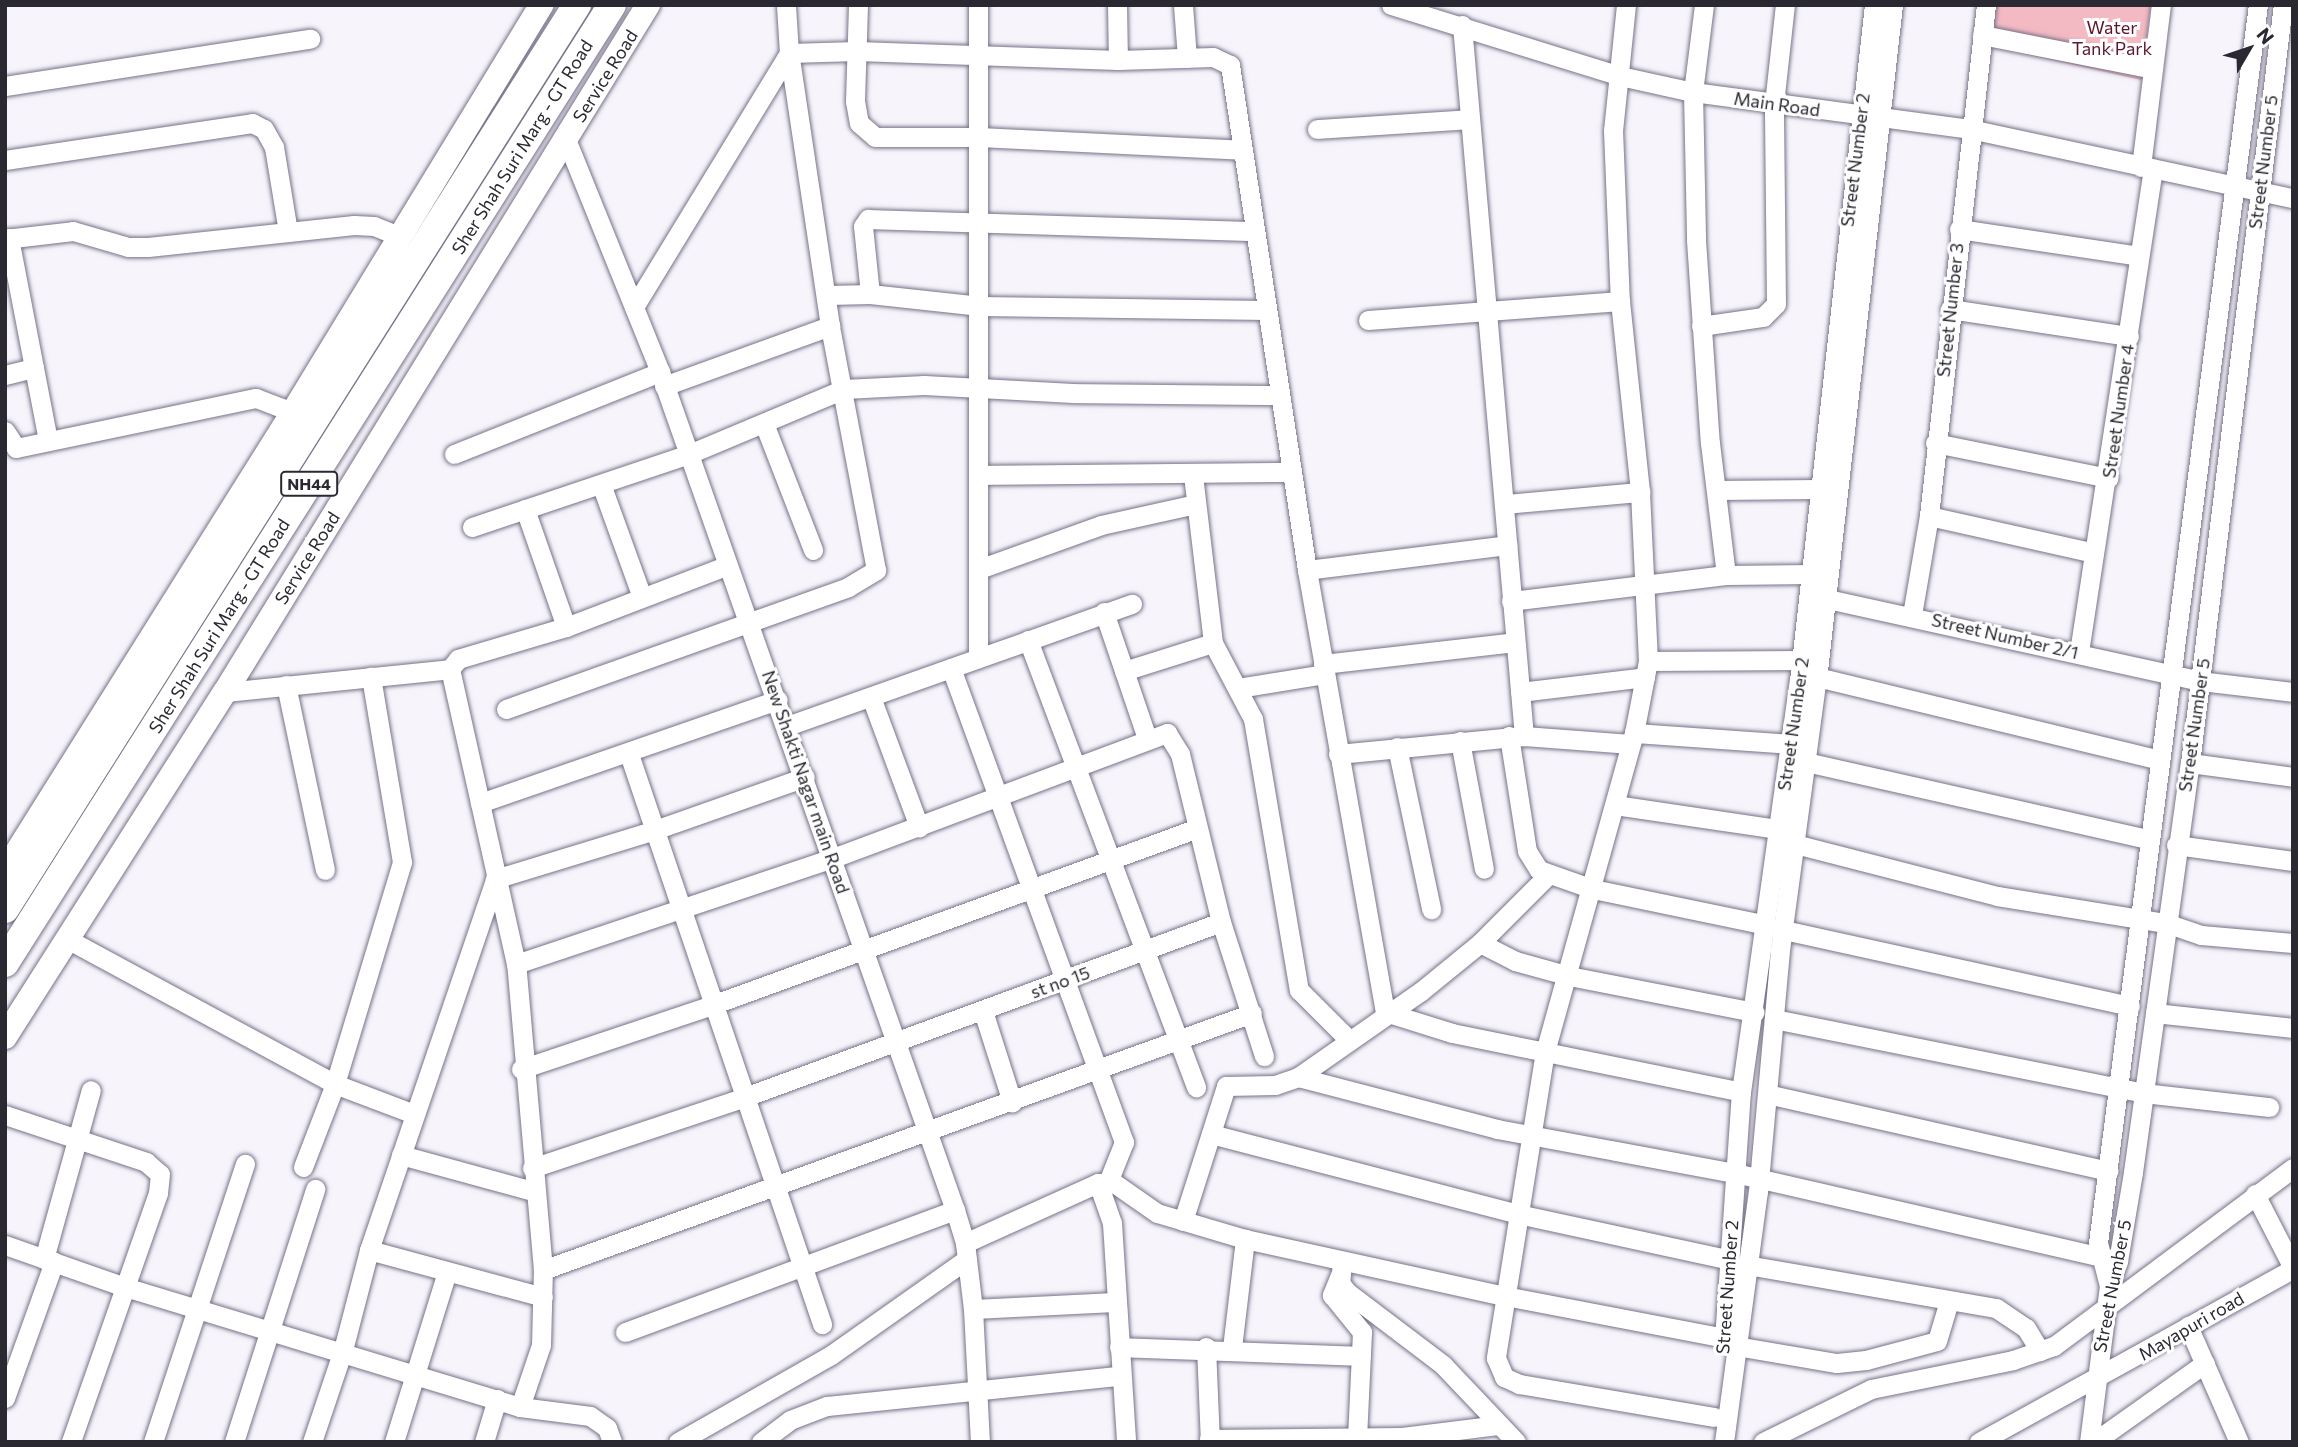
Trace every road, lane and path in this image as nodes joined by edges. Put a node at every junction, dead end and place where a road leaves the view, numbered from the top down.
1 (541, 5) edge
2 (612, 5) edge
3 (648, 5) edge
4 (786, 5) edge
5 (858, 5) edge
6 (978, 5) edge
7 (1117, 5) edge
8 (1183, 5) edge
9 (1391, 5) edge
10 (1626, 5) edge
11 (1704, 5) edge
12 (1785, 5) edge
13 (1874, 5) edge
14 (1893, 5) edge
15 (1986, 5) edge
16 (2161, 5) edge
17 (2258, 5) edge
18 (2283, 5) edge
19 (566, 9) edge
20 (1461, 24) junction
21 (1982, 35) junction
22 (310, 39) dead end
23 (857, 51) junction
24 (789, 53) junction
25 (976, 54) junction
26 (1187, 58) junction
27 (1118, 60) junction
28 (2153, 69) junction
29 (1620, 76) junction
30 (5, 86) edge
31 (1693, 92) junction
32 (1774, 104) junction
33 (1870, 116) junction
34 (1470, 119) junction
35 (1317, 129) dead end
36 (1970, 129) junction
37 (979, 137) junction
38 (566, 139) junction
39 (1242, 149) junction
40 (5, 160) edge
41 (2147, 168) junction
42 (2236, 186) junction
43 (2260, 191) junction
44 (2293, 198) edge
45 (977, 219) junction
46 (1959, 229) junction
47 (1255, 231) junction
48 (288, 232) junction
49 (401, 237) junction
50 (7, 239) edge
51 (2139, 256) junction
52 (12, 289) edge
53 (870, 294) junction
54 (828, 295) junction
55 (1620, 301) junction
56 (980, 306) junction
57 (634, 307) junction
58 (1951, 309) junction
59 (1266, 310) junction
60 (1489, 314) junction
61 (1367, 320) dead end
62 (830, 326) junction
63 (1701, 326) junction
64 (2129, 336) junction
65 (34, 368) junction
66 (5, 375) edge
67 (662, 379) junction
68 (844, 389) junction
69 (978, 390) junction
70 (1280, 395) junction
71 (293, 412) junction
72 (765, 426) junction
73 (5, 431) edge
74 (48, 440) junction
75 (1936, 443) junction
76 (454, 454) dead end
77 (689, 454) junction
78 (1292, 472) junction
79 (980, 475) junction
80 (1193, 475) junction
81 (2109, 478) junction
82 (601, 484) junction
83 (1818, 489) junction
84 (1717, 490) junction
85 (1640, 492) junction
86 (1196, 504) junction
87 (1505, 504) junction
88 (525, 509) junction
89 (1929, 516) junction
90 (472, 527) dead end
91 (1507, 545) junction
92 (813, 550) dead end
93 (2094, 553) junction
94 (728, 565) junction
95 (979, 569) junction
96 (1307, 570) junction
97 (1812, 574) junction
98 (1726, 575) junction
99 (1646, 582) junction
100 (642, 597) junction
101 (1818, 597) junction
102 (1511, 601) junction
103 (1132, 604) dead end
104 (1104, 612) junction
105 (1912, 615) junction
106 (750, 621) junction
107 (566, 626) junction
108 (1028, 640) junction
109 (1515, 642) junction
110 (1213, 643) junction
111 (2080, 652) junction
112 (978, 658) junction
113 (1801, 660) junction
114 (951, 668) junction
115 (450, 669) junction
116 (1324, 669) junction
117 (1647, 669) junction
118 (1124, 671) junction
119 (2171, 674) junction
120 (371, 677) junction
121 (1817, 677) junction
122 (2200, 681) junction
123 (286, 685) junction
124 (1238, 688) junction
125 (225, 692) junction
126 (1520, 692) junction
127 (2293, 692) edge
128 (871, 697) junction
129 (778, 700) junction
130 (506, 709) dead end
131 (787, 726) junction
132 (1517, 736) junction
133 (1147, 738) junction
134 (1632, 739) junction
135 (1460, 741) junction
136 (1790, 744) junction
137 (1397, 747) junction
138 (629, 754) junction
139 (1338, 754) junction
140 (2160, 760) junction
141 (1806, 762) junction
142 (2190, 762) junction
143 (1074, 770) junction
144 (805, 777) junction
145 (2293, 777) edge
146 (999, 797) junction
147 (480, 803) junction
148 (1615, 805) junction
149 (919, 827) junction
150 (1195, 829) junction
151 (1778, 829) junction
152 (652, 831) junction
153 (2148, 839) junction
154 (1795, 844) junction
155 (2176, 845) junction
156 (832, 858) junction
157 (1112, 858) junction
158 (2293, 861) edge
159 (1484, 869) dead end
160 (325, 870) dead end
161 (5, 871) edge
162 (1549, 874) junction
163 (495, 879) junction
164 (1593, 889) junction
165 (1034, 890) junction
166 (680, 907) junction
167 (5, 909) edge
168 (1431, 909) dead end
169 (2140, 919) junction
170 (1221, 922) junction
171 (2166, 923) junction
172 (1775, 928) junction
173 (67, 939) junction
174 (1480, 943) junction
175 (2293, 943) edge
176 (863, 950) junction
177 (1143, 952) junction
178 (5, 962) edge
179 (516, 964) junction
180 (1569, 976) junction
181 (1066, 979) junction
182 (712, 1005) junction
183 (2130, 1006) junction
184 (983, 1011) junction
185 (1385, 1012) junction
186 (1755, 1012) junction
187 (1252, 1013) junction
188 (2155, 1013) junction
189 (1774, 1019) junction
190 (2293, 1028) edge
191 (5, 1037) edge
192 (1348, 1040) junction
193 (1178, 1041) junction
194 (898, 1042) junction
195 (1545, 1051) junction
196 (1264, 1056) dead end
197 (521, 1069) junction
198 (1099, 1071) junction
199 (1298, 1077) junction
200 (335, 1084) junction
201 (2119, 1087) junction
202 (1196, 1088) dead end
203 (91, 1090) dead end
204 (1741, 1093) junction
205 (2144, 1093) junction
206 (1767, 1094) junction
207 (745, 1097) junction
208 (1012, 1102) junction
209 (2269, 1107) dead end
210 (414, 1114) junction
211 (5, 1115) edge
212 (928, 1130) junction
213 (1211, 1134) junction
214 (1532, 1136) junction
215 (78, 1138) junction
216 (401, 1155) junction
217 (244, 1164) dead end
218 (303, 1167) dead end
219 (532, 1168) junction
220 (2293, 1168) edge
221 (2108, 1171) junction
222 (1735, 1173) junction
223 (1759, 1178) junction
224 (1103, 1183) junction
225 (315, 1189) dead end
226 (774, 1189) junction
227 (533, 1191) junction
228 (2255, 1194) junction
229 (955, 1210) junction
230 (1518, 1214) junction
231 (1183, 1221) junction
232 (1245, 1239) junction
233 (5, 1244) edge
234 (2288, 1247) edge
235 (369, 1250) junction
236 (966, 1251) junction
237 (2108, 1259) junction
238 (49, 1260) junction
239 (1738, 1262) junction
240 (801, 1266) junction
241 (1341, 1268) junction
242 (2293, 1268) edge
243 (542, 1270) junction
244 (447, 1272) junction
245 (125, 1287) junction
246 (1506, 1296) junction
247 (543, 1297) junction
248 (1949, 1301) junction
249 (1115, 1303) junction
250 (201, 1307) junction
251 (2106, 1307) junction
252 (973, 1310) junction
253 (822, 1324) dead end
254 (2188, 1326) junction
255 (271, 1331) junction
256 (625, 1332) dead end
257 (1730, 1342) junction
258 (1119, 1347) junction
259 (1206, 1347) junction
260 (1232, 1348) junction
261 (343, 1350) junction
262 (2040, 1351) junction
263 (1361, 1356) junction
264 (2205, 1363) junction
265 (418, 1373) junction
266 (1119, 1376) junction
267 (2095, 1381) junction
268 (977, 1392) junction
269 (5, 1398) edge
270 (497, 1399) junction
271 (520, 1407) junction
272 (1714, 1417) junction
273 (1499, 1425) junction
274 (1357, 1437) junction
275 (1402, 1439) edge
276 (1210, 1440) edge
277 (2235, 1440) edge
278 (71, 1442) edge
279 (153, 1442) edge
280 (234, 1442) edge
281 (312, 1442) edge
282 (394, 1442) edge
283 (484, 1442) edge
284 (612, 1442) edge
285 (678, 1442) edge
286 (761, 1442) edge
287 (980, 1442) edge
288 (1126, 1442) edge
289 (1516, 1442) edge
290 (1711, 1442) edge
291 (1724, 1442) edge
292 (1763, 1442) edge
293 (1979, 1442) edge
294 (2089, 1442) edge
295 (2094, 1442) edge

1 - 49 main road
2 - 178 highway, Sher Shah Suri Marg - GT Road / NH44
3 - 38 main road, Service Road
4 - 24 street
5 - 23 street
6 - 25 street
7 - 27 street
8 - 26 street
9 - 20 street, Main Road
10 - 29 street
11 - 31 street
12 - 32 street
13 - 33 street, Street Number 2
14 - 33 street
15 - 21 street, Street Number 3
16 - 28 street, Street Number 4
17 - 42 street
18 - 43 street, Street Number 5
19 - 167 highway, Sher Shah Suri Marg - GT Road / NH44
20 - 29 street, Main Road
20 - 34 street
21 - 28 street
21 - 36 street, Street Number 3
22 - 30 street
23 - 24 street
23 - 25 street
23 - 37 street
24 - 54 street
24 - 57 street
25 - 27 street
25 - 37 street
26 - 27 street
26 - 39 street
28 - 41 street, Street Number 4
29 - 31 street, Main Road
29 - 55 street
31 - 32 street, Main Road
31 - 63 street
32 - 33 street, Main Road
32 - 63 street
33 - 36 street, Main Road
33 - 83 street, Street Number 2
33 - 101 street
34 - 35 street
34 - 60 street
36 - 41 street, Main Road
36 - 46 street, Street Number 3
37 - 39 street
37 - 45 street
38 - 57 street, New Shakti Nagar main Road
38 - 125 main road, Service Road
39 - 47 street
40 - 48 street
41 - 42 street, Main Road
41 - 51 street, Street Number 4
42 - 43 street, Main Road
42 - 119 street
43 - 44 street, Main Road
43 - 122 street, Street Number 5
45 - 47 street
45 - 53 street
45 - 56 street
46 - 51 street
46 - 58 street, Street Number 3
47 - 59 street
48 - 49 street
48 - 50 street
49 - 71 main road
50 - 52 street
51 - 64 street, Street Number 4
52 - 65 street
53 - 54 street
53 - 56 street
54 - 62 street
55 - 60 street
55 - 85 street
56 - 59 street
56 - 69 street
57 - 67 street, New Shakti Nagar main Road
58 - 64 street
58 - 75 street, Street Number 3
59 - 70 street
60 - 61 street
60 - 87 street
62 - 67 street
62 - 68 street
63 - 84 street
64 - 81 street, Street Number 4
65 - 66 street
65 - 74 street
67 - 76 street
67 - 77 street, New Shakti Nagar main Road
68 - 69 street
68 - 72 street
68 - 106 street
69 - 70 street
69 - 79 street
70 - 78 street
71 - 74 street
71 - 161 main road
72 - 77 street
72 - 92 street
73 - 74 street
75 - 81 street
75 - 89 street, Street Number 3
77 - 82 street
77 - 94 street, New Shakti Nagar main Road
78 - 80 street
78 - 96 street
79 - 80 street
79 - 95 street
80 - 86 street
81 - 93 street, Street Number 4
82 - 88 street
82 - 100 street
83 - 84 street
83 - 97 street, Street Number 2
84 - 98 street
85 - 87 street
85 - 99 street
86 - 95 street
86 - 110 street
87 - 91 street
88 - 90 street
88 - 107 street
89 - 93 street
89 - 105 street, Street Number 3
91 - 96 street
91 - 102 street
93 - 111 street, Street Number 4
94 - 100 street
94 - 106 street, New Shakti Nagar main Road
95 - 112 street
96 - 116 street
97 - 98 street
97 - 101 street, Street Number 2
98 - 99 street
99 - 102 street
99 - 117 street
100 - 107 street
101 - 105 street, Street Number 2/1
101 - 113 street, Street Number 2
101 - 121 street
102 - 109 street
103 - 104 street
104 - 108 street
104 - 118 street
105 - 111 street, Street Number 2/1
106 - 129 street, New Shakti Nagar main Road
106 - 130 street
107 - 115 street
108 - 112 street
108 - 143 street
109 - 116 street
109 - 126 street
110 - 118 street
110 - 124 street
111 - 119 street, Street Number 2/1
112 - 114 street
113 - 117 street
113 - 136 street, Street Number 2
114 - 128 street
114 - 146 street
115 - 120 street
115 - 147 street
116 - 124 street
116 - 139 street
117 - 126 street
117 - 134 street
118 - 133 street
119 - 122 street, Street Number 2/1
119 - 140 street
120 - 123 street
120 - 200 street
121 - 140 street
121 - 141 street
122 - 127 street, Street Number 2/1
122 - 142 street, Street Number 5
123 - 125 street
123 - 160 street
124 - 192 street
125 - 173 main road, Service Road
126 - 132 street
128 - 131 street
128 - 149 street
129 - 131 street, New Shakti Nagar main Road
129 - 138 street
131 - 144 street, New Shakti Nagar main Road
132 - 134 street
132 - 135 street
132 - 162 street
133 - 143 street
133 - 150 street
134 - 136 street
134 - 148 street
135 - 137 street
135 - 159 street
136 - 151 street, Street Number 2
137 - 139 street
137 - 168 street
138 - 147 street
138 - 152 street
139 - 185 street
140 - 153 street
141 - 153 street
141 - 154 street
142 - 145 street
142 - 155 street, Street Number 5
143 - 146 street
143 - 157 street
144 - 152 street
144 - 156 street, New Shakti Nagar main Road
146 - 149 street
146 - 165 street
147 - 163 street
148 - 151 street
148 - 164 street
149 - 156 street
150 - 157 street
150 - 170 street
151 - 172 street, Street Number 2
152 - 163 street
152 - 166 street
153 - 169 street
154 - 169 street
154 - 172 street
155 - 158 street
155 - 171 street, Street Number 5
156 - 166 street
156 - 176 street, New Shakti Nagar main Road
157 - 165 street
157 - 177 street
162 - 164 street
162 - 174 street
163 - 179 street
163 - 210 street
164 - 172 street
164 - 180 street
165 - 176 street
165 - 181 street
166 - 179 street
166 - 182 street
169 - 171 street
169 - 183 street
170 - 177 street, st no 15
170 - 187 street
171 - 175 street
171 - 188 street, Street Number 5
172 - 183 street
172 - 186 street, Street Number 2
172 - 189 street
173 - 191 main road, Service Road
173 - 200 street
174 - 180 street
174 - 185 street
176 - 182 street
176 - 194 street, New Shakti Nagar main Road
177 - 181 street, st no 15
177 - 193 street
179 - 197 street
180 - 186 street
180 - 195 street
181 - 184 street, st no 15
181 - 198 street
182 - 197 street
182 - 207 street
183 - 201 street
184 - 194 street, st no 15
184 - 208 street
185 - 192 street
185 - 195 street
186 - 204 street, Street Number 2
187 - 193 street
187 - 196 street
188 - 190 street
188 - 205 street, Street Number 5
189 - 201 street
189 - 206 street
192 - 199 street
193 - 198 street
193 - 202 street
194 - 207 street, st no 15
194 - 212 street, New Shakti Nagar main Road
195 - 204 street
195 - 214 street
197 - 219 street
198 - 208 street
198 - 224 street
199 - 213 street
199 - 214 street
200 - 210 street
200 - 218 street
201 - 205 street
201 - 221 street
203 - 215 street
204 - 222 street, Street Number 2
205 - 209 street
205 - 237 street, Street Number 5
206 - 221 street
206 - 223 street
207 - 219 street, st no 15
207 - 226 street
208 - 212 street
210 - 216 street
211 - 215 street
212 - 226 street
212 - 229 street, New Shakti Nagar main Road
213 - 230 street
213 - 231 street
214 - 222 street
214 - 230 street
215 - 238 street
215 - 245 street
216 - 227 street
216 - 235 street
217 - 250 street
219 - 227 street
220 - 228 street
221 - 237 street
222 - 223 street
222 - 239 street, Street Number 2
223 - 237 street
223 - 239 street
224 - 231 street
224 - 236 street
224 - 249 street
225 - 255 street
226 - 240 street
226 - 243 street
227 - 243 street
228 - 234 street
228 - 251 street
229 - 236 street, New Shakti Nagar main Road
229 - 240 street
230 - 239 street
230 - 246 street
231 - 232 street
232 - 241 street
232 - 260 street
233 - 238 street
234 - 242 street
235 - 244 street
235 - 261 street
236 - 252 street, New Shakti Nagar main Road
236 - 285 street
237 - 251 street, Street Number 5
238 - 245 street
238 - 269 street
239 - 248 street
239 - 257 street, Street Number 2
240 - 253 street
240 - 256 street
241 - 246 street
241 - 263 street
241 - 273 street
242 - 254 street, Mayapuri road
243 - 247 street
244 - 247 street
244 - 265 street
245 - 250 street
245 - 278 street
246 - 257 street
246 - 272 street
247 - 271 street
248 - 257 street
248 - 262 street
249 - 252 street
249 - 258 street
250 - 255 street
250 - 279 street
251 - 262 street
251 - 267 street, Street Number 5
252 - 268 street, New Shakti Nagar main Road
254 - 264 street
254 - 267 street, Mayapuri road
255 - 261 street
255 - 280 street
257 - 272 street, Street Number 2
257 - 291 street
258 - 259 street
258 - 266 street
259 - 260 street
259 - 276 street
260 - 263 street
261 - 265 street
261 - 281 street
262 - 292 street
263 - 274 street
264 - 277 street
264 - 295 street
265 - 270 street
265 - 282 street
266 - 268 street
266 - 288 street
267 - 293 street, Mayapuri road
267 - 294 street, Street Number 5
268 - 286 street
268 - 287 street, New Shakti Nagar main Road
270 - 271 street
270 - 283 street
271 - 284 street
272 - 290 street, Street Number 2
273 - 275 street
273 - 289 street
274 - 275 street
274 - 276 street

